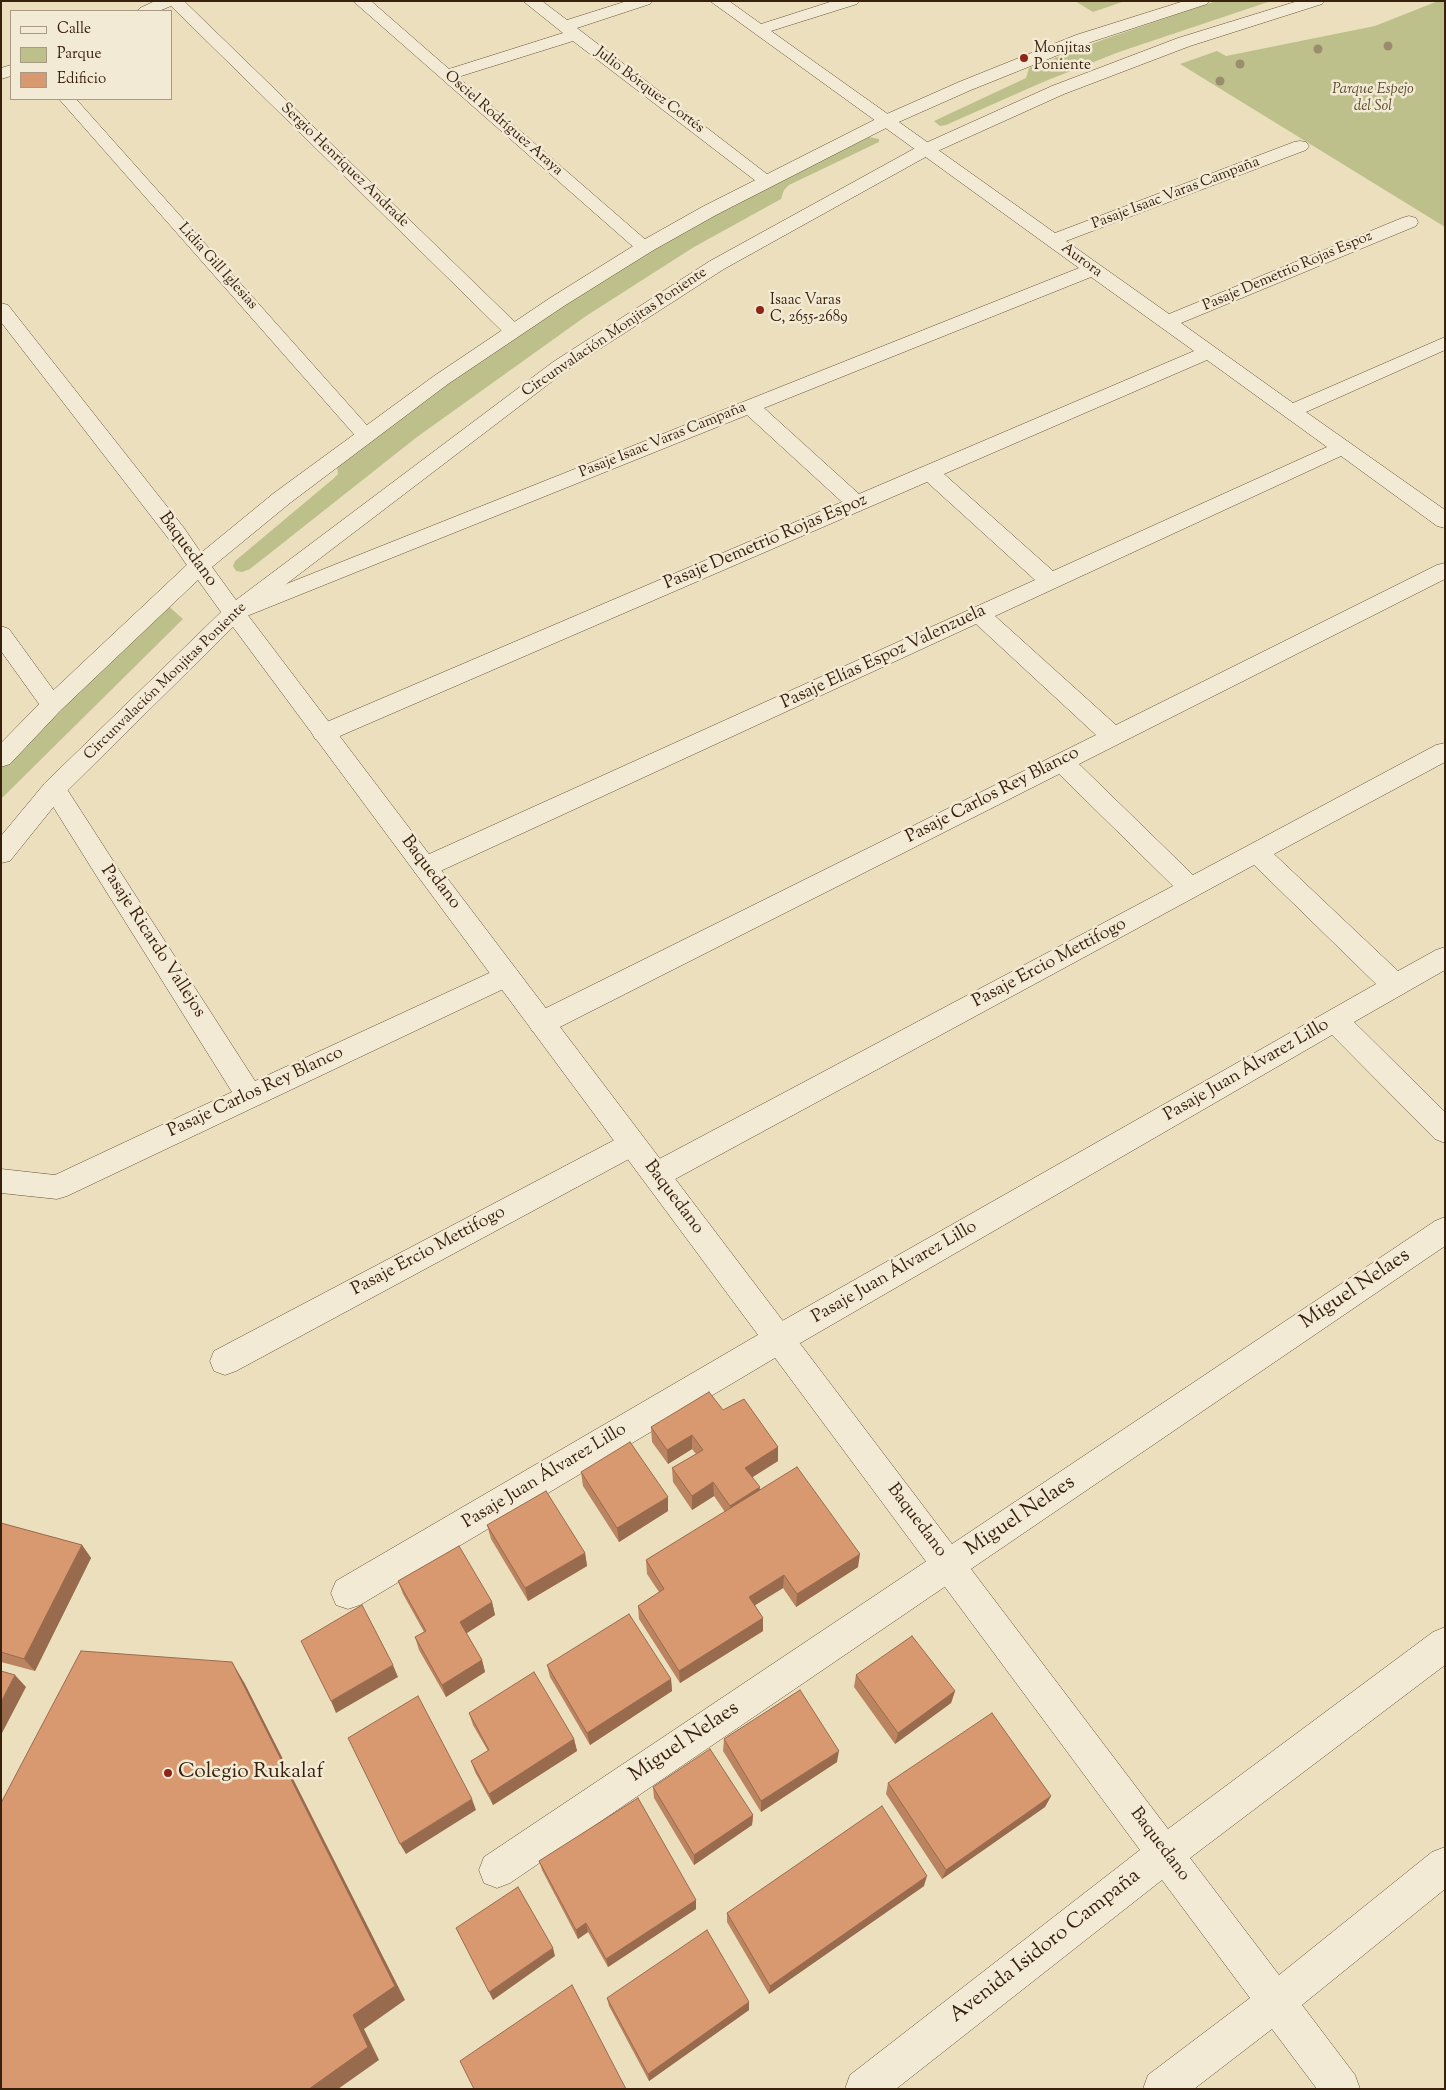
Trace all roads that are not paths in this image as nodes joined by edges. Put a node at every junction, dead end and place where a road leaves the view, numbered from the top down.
1 (170, 1) edge
2 (175, 1) edge
3 (361, 1) edge
4 (531, 1) edge
5 (644, 1) edge
6 (718, 1) edge
7 (851, 1) edge
8 (1201, 1) edge
9 (1316, 1) edge
10 (148, 10) edge
11 (758, 30) junction
12 (568, 31) junction
13 (446, 75) junction
14 (68, 100) edge
15 (886, 122) junction
16 (1300, 146) dead end
17 (925, 150) junction
18 (767, 181) junction
19 (1409, 222) dead end
20 (1053, 240) junction
21 (645, 247) junction
22 (1092, 269) junction
23 (1, 309) edge
24 (1167, 322) junction
25 (513, 331) junction
26 (1445, 343) edge
27 (1209, 352) junction
28 (750, 407) junction
29 (1291, 411) junction
30 (366, 436) junction
31 (1342, 448) junction
32 (929, 472) junction
33 (857, 504) junction
34 (1440, 512) edge
35 (199, 566) junction
36 (1445, 570) edge
37 (1050, 581) junction
38 (234, 613) junction
39 (978, 614) junction
40 (1, 634) edge
41 (52, 706) junction
42 (324, 733) junction
43 (1114, 736) junction
44 (1445, 751) edge
45 (1, 758) edge
46 (1062, 762) junction
47 (54, 789) junction
48 (1257, 852) junction
49 (1, 854) edge
50 (425, 867) junction
51 (1191, 888) junction
52 (1445, 958) edge
53 (506, 976) junction
54 (1396, 986) junction
55 (1335, 1021) junction
56 (542, 1023) junction
57 (250, 1095) junction
58 (1445, 1132) edge
59 (632, 1144) junction
60 (656, 1175) junction
61 (1, 1181) edge
62 (1445, 1230) edge
63 (779, 1339) junction
64 (225, 1361) dead end
65 (949, 1565) junction
66 (348, 1593) dead end
67 (1445, 1644) edge
68 (1165, 1854) junction
69 (1445, 1865) edge
70 (497, 1870) dead end
71 (1276, 2002) junction
72 (864, 2089) edge
73 (1162, 2089) edge
74 (1341, 2089) edge

1 - 10 street
2 - 25 street, Sergio Henríquez Andrade
3 - 13 street, Osciel Rodríguez Araya
4 - 12 street, Julio Bórquez Cortés
5 - 12 street
6 - 11 street, Aurora
7 - 11 street
8 - 15 street
9 - 17 street, Circunvalación Monjitas Poniente
11 - 15 street, Aurora
12 - 13 street
12 - 18 street, Julio Bórquez Cortés
13 - 21 street, Osciel Rodríguez Araya
14 - 30 street, Lidia Gill Iglesias
15 - 17 street, Aurora
15 - 18 street
16 - 20 street, Pasaje Isaac Varas Campaña
17 - 20 street, Aurora
17 - 38 street, Circunvalación Monjitas Poniente
18 - 21 street
19 - 24 street, Pasaje Demetrio Rojas Espoz
20 - 22 street, Aurora
21 - 25 street
22 - 24 street, Aurora
22 - 28 street, Pasaje Isaac Varas Campaña
23 - 35 street, Baquedano
24 - 27 street, Aurora
25 - 30 street
26 - 29 street
27 - 29 street, Aurora
27 - 32 street, Pasaje Demetrio Rojas Espoz
28 - 33 street
28 - 38 street, Pasaje Isaac Varas Campaña
29 - 31 street, Aurora
30 - 35 street
31 - 34 street, Aurora
31 - 37 street, Pasaje Elías Espoz Valenzuela
32 - 33 street, Pasaje Demetrio Rojas Espoz
32 - 37 street
33 - 42 street, Pasaje Demetrio Rojas Espoz
35 - 38 street, Baquedano
35 - 41 street
36 - 43 street, Pasaje Carlos Rey Blanco
37 - 39 street, Pasaje Elías Espoz Valenzuela
38 - 42 street, Baquedano
38 - 47 street, Circunvalación Monjitas Poniente
39 - 43 street
39 - 50 street, Pasaje Elías Espoz Valenzuela
40 - 41 street
41 - 45 street
42 - 50 street, Baquedano
43 - 46 street, Pasaje Carlos Rey Blanco
44 - 48 street, Pasaje Ercio Mettifogo
46 - 51 street
46 - 56 street, Pasaje Carlos Rey Blanco
47 - 49 street, Circunvalación Monjitas Poniente
47 - 57 street, Pasaje Ricardo Vallejos
48 - 51 street, Pasaje Ercio Mettifogo
48 - 54 street
50 - 53 street, Baquedano
51 - 60 street, Pasaje Ercio Mettifogo
52 - 54 street, Pasaje Juan Álvarez Lillo
53 - 56 street, Baquedano
53 - 57 street, Pasaje Carlos Rey Blanco
54 - 55 street, Pasaje Juan Álvarez Lillo
55 - 58 street
55 - 63 street, Pasaje Juan Álvarez Lillo
56 - 59 street, Baquedano
57 - 61 street, Pasaje Carlos Rey Blanco
59 - 60 street, Baquedano
59 - 64 street, Pasaje Ercio Mettifogo
60 - 63 street, Baquedano
62 - 65 street, Miguel Nelaes
63 - 65 street, Baquedano
63 - 66 street, Pasaje Juan Álvarez Lillo
65 - 68 street, Baquedano
65 - 70 street, Miguel Nelaes
67 - 68 street, Avenida Isidoro Campaña
68 - 71 street, Baquedano
68 - 72 street, Avenida Isidoro Campaña
69 - 71 street
71 - 73 street
71 - 74 street, Baquedano

